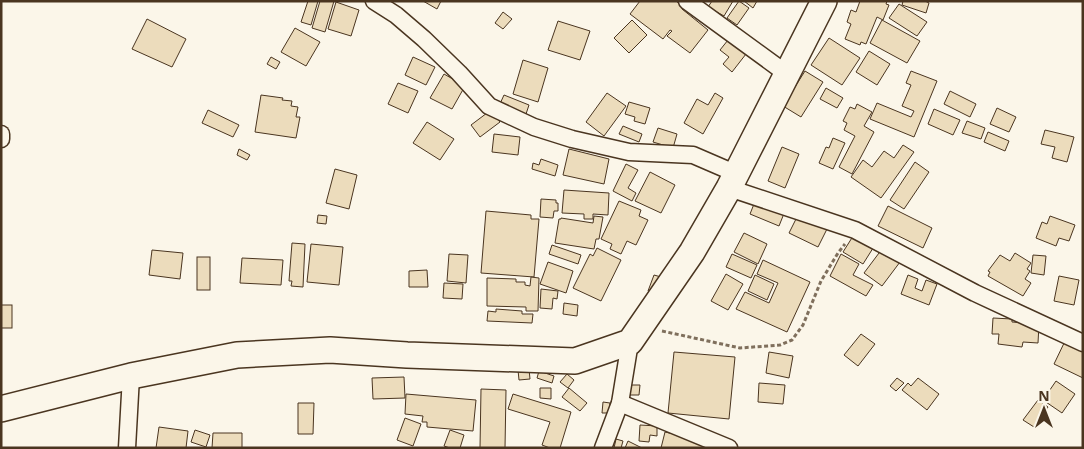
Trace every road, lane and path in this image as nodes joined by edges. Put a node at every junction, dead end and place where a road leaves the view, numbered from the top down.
1 (374, 1) edge
2 (687, 1) edge
3 (824, 1) edge
4 (787, 74) junction
5 (1, 134) edge
6 (1, 138) edge
7 (733, 181) junction
8 (856, 230) junction
9 (636, 334) junction
10 (1083, 343) edge
11 (131, 376) junction
12 (620, 403) junction
13 (1, 410) edge
14 (127, 448) edge
15 (604, 448) edge
16 (729, 448) edge

1 - 7 street
2 - 4 street
3 - 4 main road
4 - 7 main road
5 - 6 street
7 - 8 street
7 - 9 main road
8 - 9 path
8 - 10 street
9 - 11 main road
9 - 12 street
11 - 13 main road
11 - 14 street
12 - 15 street
12 - 16 street

